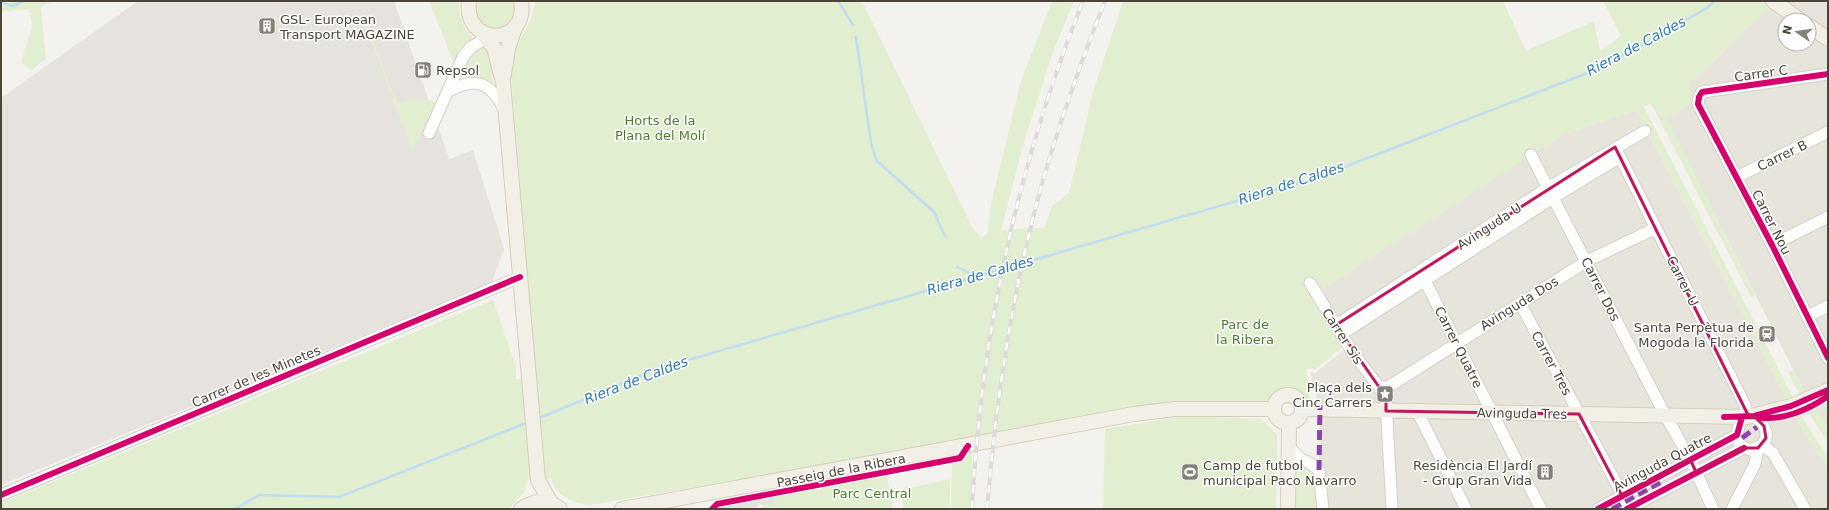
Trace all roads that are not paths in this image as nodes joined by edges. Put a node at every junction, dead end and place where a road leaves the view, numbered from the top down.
1 (469, 1) edge
2 (1775, 3) edge
3 (523, 4) edge
4 (1788, 12) edge
5 (515, 28) junction
6 (1817, 31) edge
7 (485, 36) junction
8 (1828, 39) edge
9 (1828, 74) edge
10 (503, 82) junction
11 (447, 92) junction
12 (1699, 97) joint
13 (506, 111) junction
14 (1645, 130) dead end
15 (1828, 132) edge
16 (429, 133) dead end
17 (1618, 152) junction
18 (1531, 155) dead end
19 (1737, 177) junction
20 (1551, 192) junction
21 (1828, 217) edge
22 (1656, 228) junction
23 (1772, 245) junction
24 (1587, 261) junction
25 (520, 276) junction
26 (1422, 276) junction
27 (1310, 283) dead end
28 (1520, 303) junction
29 (1828, 306) edge
30 (1808, 316) junction
31 (1339, 330) junction
32 (1457, 342) junction
33 (1828, 358) edge
34 (1383, 387) junction
35 (1828, 390) edge
36 (1828, 396) edge
37 (1386, 406) junction
38 (1303, 408) junction
39 (1273, 410) junction
40 (1416, 411) junction
41 (1492, 412) junction
42 (1579, 414) junction
43 (1666, 416) junction
44 (1748, 417) junction
45 (1289, 424) junction
46 (1737, 435) junction
47 (1288, 446) junction
48 (1760, 447) junction
49 (1744, 448) junction
50 (1690, 459) junction
51 (1696, 472) junction
52 (538, 480) junction
53 (1, 495) edge
54 (1622, 496) junction
55 (556, 506) edge
56 (524, 507) edge
57 (571, 509) edge
58 (622, 509) edge
59 (1288, 509) edge
60 (1324, 509) edge
61 (1392, 509) edge
62 (1466, 509) edge
63 (1542, 509) edge
64 (1598, 509) edge
65 (1629, 509) edge
66 (1713, 509) edge
67 (1732, 509) edge
68 (1805, 509) edge

1 - 7 main road
2 - 4 main road
3 - 5 main road
5 - 7 main road
5 - 10 main road
6 - 8 main road
7 - 10 main road
7 - 11 street
9 - 12 street, Carrer C
10 - 13 main road
11 - 13 street
11 - 16 street
12 - 19 street, Carrer Nou
13 - 25 main road
14 - 17 street, Avinguda U
15 - 19 street, Carrer B
17 - 20 street, Avinguda U
17 - 22 street, Carrer U
18 - 20 street, Carrer Dos
19 - 23 street, Carrer Nou
20 - 24 street, Carrer Dos
20 - 26 street, Avinguda U
21 - 23 street
22 - 24 street, Avinguda Dos
22 - 44 street, Carrer U
23 - 30 street, Carrer Nou
24 - 28 street, Avinguda Dos
24 - 43 street, Carrer Dos
25 - 52 main road
25 - 53 street, Carrer de les Minetes
26 - 31 street, Avinguda U
26 - 32 street, Carrer Quatre
27 - 31 street, Carrer Sis
28 - 32 street, Avinguda Dos
28 - 42 street, Carrer Tres
29 - 30 street
30 - 33 street, Carrer Nou
31 - 34 street, Carrer Sis
32 - 34 street, Avinguda Dos
32 - 41 street, Carrer Quatre
34 - 37 street
35 - 44 main road, Avinguda Tres
36 - 44 main road, Avinguda Tres
37 - 38 main road, Avinguda Tres
37 - 40 main road, Avinguda Tres
37 - 61 street
38 - 39 main road
38 - 45 main road
39 - 45 main road
39 - 58 main road
40 - 41 main road, Avinguda Tres
40 - 62 street
41 - 42 main road, Avinguda Tres
41 - 63 street, Carrer Quatre
42 - 43 main road, Avinguda Tres
42 - 54 street, Carrer Tres
43 - 44 main road, Avinguda Tres
43 - 50 street, Carrer Dos
44 - 46 street
44 - 48 street
45 - 47 main road
46 - 49 street
46 - 50 street, Avinguda Quatre
47 - 59 main road
47 - 60 street
48 - 49 street
48 - 67 street
48 - 68 street
49 - 51 street, Avinguda Quatre
50 - 51 street, Carrer Dos
50 - 54 street, Avinguda Quatre
51 - 65 street, Avinguda Quatre
51 - 66 street, Carrer Dos
52 - 55 main road
52 - 56 main road
54 - 64 street, Avinguda Quatre
54 - 65 street, Carrer Tres
55 - 56 main road
55 - 57 main road

